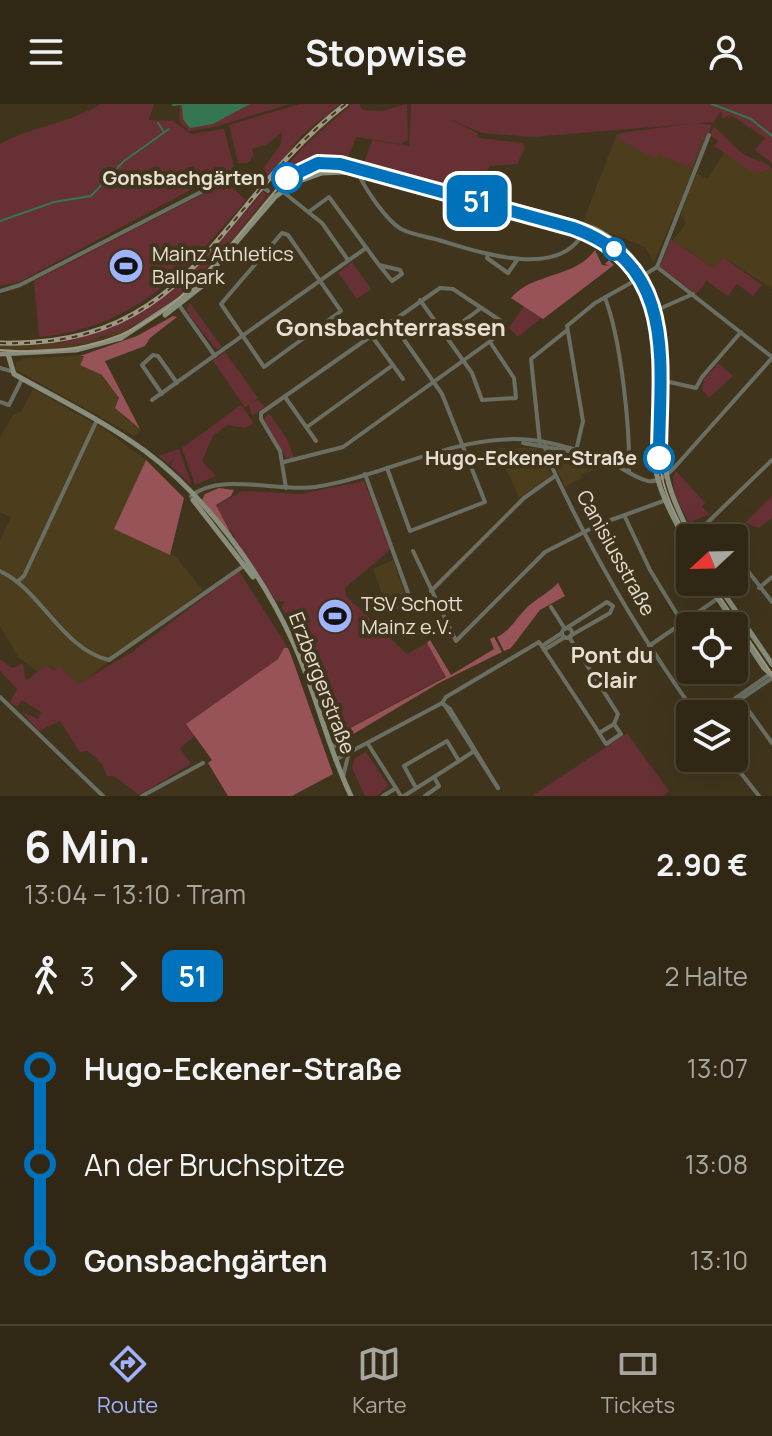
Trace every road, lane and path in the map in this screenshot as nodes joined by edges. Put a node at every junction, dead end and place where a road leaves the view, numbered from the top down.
1 (709, 135) dead end
2 (707, 143) junction
3 (714, 149) dead end
4 (362, 174) junction
5 (373, 177) junction
6 (367, 187) junction
7 (268, 191) dead end
8 (281, 193) junction
9 (494, 200) junction
10 (475, 204) junction
11 (493, 209) junction
12 (310, 211) junction
13 (582, 235) junction
14 (366, 248) junction
15 (488, 254) junction
16 (348, 260) junction
17 (517, 260) junction
18 (379, 265) junction
19 (657, 267) junction
20 (644, 275) junction
21 (321, 280) junction
22 (636, 280) junction
23 (0, 291) edge
24 (693, 294) junction
25 (605, 298) junction
26 (420, 300) junction
27 (178, 305) junction
28 (481, 308) junction
29 (659, 309) junction
30 (391, 321) junction
31 (566, 331) junction
32 (741, 332) junction
33 (371, 335) junction
34 (445, 335) junction
35 (242, 336) junction
36 (490, 342) junction
37 (0, 354) edge
38 (8, 354) junction
39 (212, 357) junction
40 (772, 357) edge
41 (464, 361) junction
42 (393, 365) junction
43 (0, 368) edge
44 (11, 371) junction
45 (22, 379) junction
46 (403, 379) dead end
47 (434, 381) junction
48 (665, 381) junction
49 (177, 383) junction
50 (162, 394) junction
51 (285, 396) junction
52 (152, 400) dead end
53 (0, 403) edge
54 (97, 420) junction
55 (307, 427) junction
56 (316, 441) dead end
57 (543, 444) junction
58 (463, 445) junction
59 (576, 451) junction
60 (772, 460) edge
61 (284, 462) junction
62 (387, 468) junction
63 (629, 472) junction
64 (365, 474) junction
65 (555, 476) junction
66 (663, 477) junction
67 (286, 488) junction
68 (191, 496) junction
69 (666, 500) junction
70 (625, 516) junction
71 (678, 524) edge
72 (686, 524) edge
73 (706, 524) edge
74 (584, 532) junction
75 (413, 551) dead end
76 (243, 562) junction
77 (0, 571) edge
78 (748, 573) edge
79 (772, 577) edge
80 (17, 582) junction
81 (759, 588) junction
82 (431, 591) junction
83 (715, 596) edge
84 (726, 596) edge
85 (717, 599) junction
86 (772, 602) edge
87 (390, 606) dead end
88 (551, 607) dead end
89 (699, 612) edge
90 (676, 613) edge
91 (676, 629) edge
92 (566, 634) junction
93 (542, 646) junction
94 (649, 646) junction
95 (772, 664) edge
96 (772, 675) edge
97 (0, 697) edge
98 (739, 698) junction
99 (686, 700) edge
100 (736, 700) edge
101 (736, 700) edge
102 (443, 704) junction
103 (614, 724) junction
104 (599, 733) junction
105 (328, 742) junction
106 (772, 743) edge
107 (368, 744) junction
108 (474, 751) junction
109 (350, 754) junction
110 (335, 760) junction
111 (459, 761) junction
112 (203, 763) dead end
113 (740, 772) edge
114 (434, 777) junction
115 (343, 778) junction
116 (396, 788) junction
117 (416, 788) junction
118 (103, 796) edge
119 (142, 796) edge
120 (351, 796) edge
121 (383, 796) edge
122 (402, 796) edge
123 (425, 796) edge
124 (759, 796) edge

1 - 2 street
2 - 3 street
2 - 19 street
4 - 5 main road
4 - 6 street
4 - 8 main road
5 - 6 street
5 - 10 main road
6 - 15 street
7 - 23 street
8 - 12 street
8 - 27 main road
9 - 10 main road
9 - 11 main road
9 - 20 main road
10 - 11 main road
11 - 13 main road
12 - 14 street
12 - 16 street
13 - 17 street
13 - 22 main road
14 - 16 street
14 - 18 street
15 - 17 street
15 - 17 street
16 - 21 street
18 - 18 street
19 - 20 street
19 - 24 street
20 - 29 main road
21 - 35 street
21 - 35 street
21 - 35 street
22 - 25 street
22 - 66 main road
24 - 29 street
24 - 32 street
25 - 31 street
25 - 63 street
26 - 28 street
26 - 30 street
26 - 34 street
27 - 38 main road
27 - 39 street
28 - 34 street
28 - 36 street
29 - 48 main road
30 - 33 street
30 - 47 street
31 - 57 street, Canisiusstraße
31 - 59 street
32 - 40 street
32 - 48 street
33 - 42 street
33 - 51 street
34 - 41 street
35 - 39 street
36 - 41 street
36 - 41 street
37 - 38 main road
38 - 44 main road
39 - 49 street
40 - 66 street
41 - 47 street
42 - 46 street
42 - 55 street
43 - 44 street, Erzbergerstraße
44 - 45 main road, Erzbergerstraße
45 - 53 street
45 - 54 main road, Erzbergerstraße
47 - 58 street
47 - 61 street
48 - 66 main road
49 - 50 street
49 - 50 street
50 - 52 street
51 - 55 street
51 - 61 street
54 - 68 main road, Erzbergerstraße
54 - 80 street
55 - 56 street
57 - 58 street
57 - 59 street
57 - 65 street, Canisiusstraße
58 - 62 street
58 - 62 street
59 - 63 street
60 - 73 street
61 - 67 street
62 - 64 street
63 - 66 street
64 - 67 street
64 - 87 street
65 - 74 street, Canisiusstraße
65 - 82 street
66 - 69 main road
66 - 72 main road
67 - 68 street
68 - 76 main road, Erzbergerstraße
69 - 70 street
69 - 71 main road
70 - 74 street
70 - 90 street
74 - 82 street
74 - 94 street, Canisiusstraße
75 - 82 street
76 - 80 street
76 - 105 main road, Erzbergerstraße
77 - 80 street
78 - 81 street
79 - 81 street
81 - 86 street
83 - 85 main road
84 - 95 main road
85 - 89 street
85 - 96 main road
88 - 92 street
91 - 94 street
92 - 92 street
92 - 93 street
92 - 103 street
93 - 102 street
93 - 104 street
94 - 99 street, Canisiusstraße
96 - 98 street
97 - 118 street
98 - 100 street
98 - 101 street
98 - 106 street
102 - 107 street
102 - 108 street
103 - 104 street
103 - 104 street
105 - 109 street
105 - 110 main road, Erzbergerstraße
107 - 109 street
107 - 116 street
108 - 108 street
108 - 111 street
109 - 110 street
109 - 115 street
110 - 115 main road, Erzbergerstraße
111 - 114 street
111 - 117 street
112 - 119 street
113 - 124 street
114 - 117 street
114 - 123 street
115 - 120 main road, Erzbergerstraße
116 - 121 street
116 - 122 street
117 - 122 street

